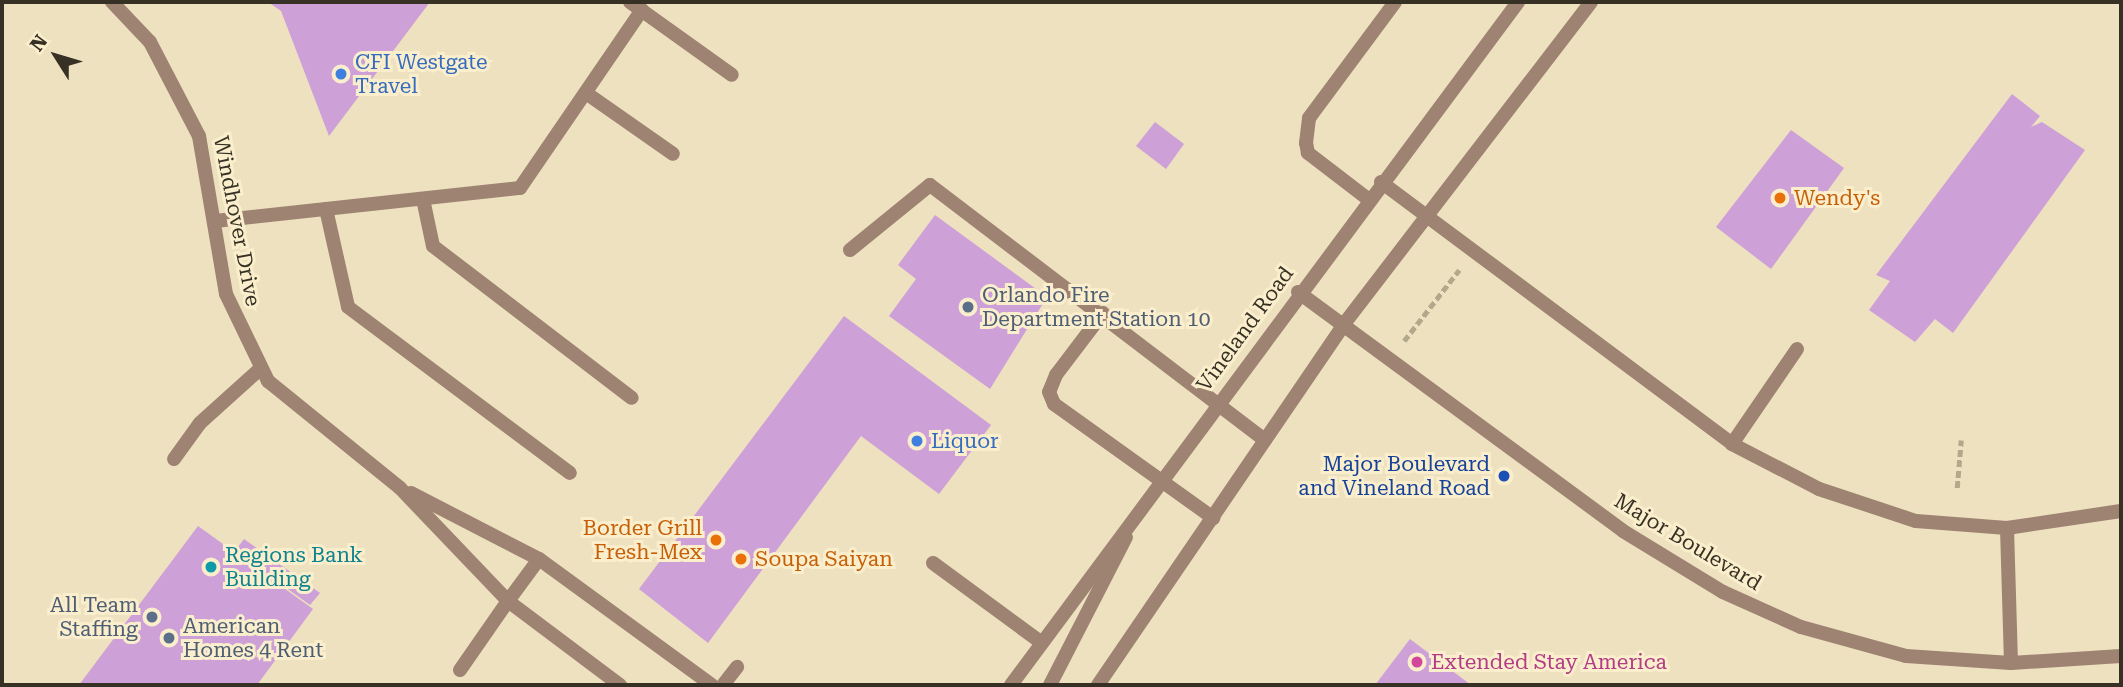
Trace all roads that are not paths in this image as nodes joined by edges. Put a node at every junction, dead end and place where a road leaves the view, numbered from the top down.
1 (112, 2) edge
2 (1395, 2) edge
3 (1518, 2) edge
4 (1591, 2) edge
5 (636, 6) edge
6 (732, 75) dead end
7 (586, 93) junction
8 (673, 154) dead end
9 (1381, 181) junction
10 (422, 199) junction
11 (1368, 199) junction
12 (326, 209) junction
13 (1426, 215) junction
14 (215, 221) junction
15 (850, 250) dead end
16 (1298, 292) junction
17 (1103, 313) junction
18 (1344, 324) junction
19 (1797, 349) dead end
20 (260, 369) junction
21 (632, 398) dead end
22 (1217, 402) junction
23 (1265, 440) junction
24 (1732, 444) junction
25 (174, 459) dead end
26 (570, 473) dead end
27 (1159, 479) junction
28 (400, 488) junction
29 (1144, 501) junction
30 (2121, 511) edge
31 (1213, 518) junction
32 (2007, 528) junction
33 (539, 559) junction
34 (933, 563) dead end
35 (508, 601) junction
36 (1042, 643) junction
37 (2121, 656) edge
38 (2011, 663) junction
39 (737, 667) dead end
40 (460, 670) dead end
41 (620, 685) edge
42 (712, 685) edge
43 (723, 685) edge
44 (1011, 685) edge
45 (1050, 685) edge
46 (1098, 685) edge

1 - 14 street, Windhover Drive
2 - 11 street
3 - 9 street, Vineland Road
4 - 13 street
5 - 6 street
5 - 7 street
7 - 8 street
7 - 10 street
9 - 11 street, Vineland Road
9 - 13 street
10 - 12 street
10 - 21 street
11 - 16 street, Vineland Road
12 - 14 street
12 - 26 street
13 - 18 street
13 - 24 street
14 - 20 street, Windhover Drive
15 - 17 street
16 - 18 street, Major Boulevard
16 - 22 street, Vineland Road
17 - 22 street
17 - 27 street
18 - 23 street
18 - 38 street, Major Boulevard
19 - 24 street
20 - 25 street
20 - 28 street, Windhover Drive
22 - 23 street
22 - 27 street, Vineland Road
23 - 31 street
24 - 32 street
27 - 29 street, Vineland Road
27 - 31 street
28 - 33 street, Windhover Drive
28 - 35 street, Windhover Drive
29 - 36 street, Vineland Road
29 - 45 street
30 - 32 street
31 - 46 street
32 - 38 street
33 - 35 street
33 - 42 street, Windhover Drive
34 - 36 street
35 - 40 street
35 - 41 street, Windhover Drive
36 - 44 street, Vineland Road
37 - 38 street, Major Boulevard
39 - 43 street

